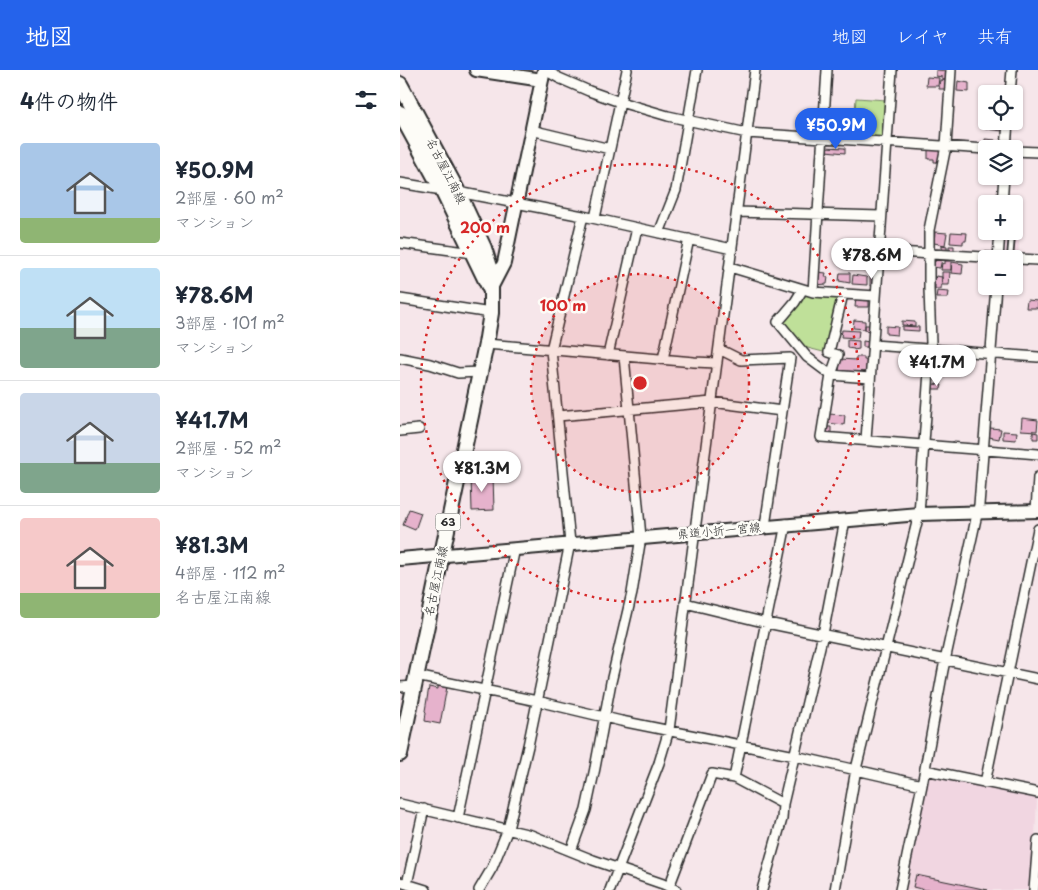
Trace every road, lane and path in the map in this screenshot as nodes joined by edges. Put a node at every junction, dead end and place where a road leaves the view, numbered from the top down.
1 (476, 70) edge
2 (627, 70) edge
3 (697, 70) edge
4 (755, 70) edge
5 (827, 70) edge
6 (892, 70) edge
7 (951, 70) edge
8 (1012, 70) edge
9 (544, 73) edge
10 (400, 84) edge
11 (1011, 85) edge
12 (620, 102) junction
13 (400, 114) edge
14 (689, 120) junction
15 (531, 130) junction
16 (747, 133) junction
17 (823, 138) junction
18 (886, 142) junction
19 (946, 146) junction
20 (978, 148) edge
21 (610, 149) junction
22 (1023, 151) edge
23 (1038, 152) edge
24 (400, 183) edge
25 (442, 190) junction
26 (458, 192) junction
27 (516, 203) junction
28 (737, 212) junction
29 (818, 214) junction
30 (583, 216) junction
31 (882, 216) junction
32 (595, 218) junction
33 (637, 228) junction
34 (659, 233) junction
35 (689, 240) junction
36 (400, 243) edge
37 (732, 249) junction
38 (879, 250) junction
39 (473, 253) junction
40 (930, 253) junction
41 (978, 257) edge
42 (1023, 259) edge
43 (1038, 260) edge
44 (730, 267) junction
45 (802, 289) junction
46 (490, 290) junction
47 (813, 292) junction
48 (843, 294) junction
49 (995, 295) edge
50 (876, 296) junction
51 (400, 300) edge
52 (490, 313) junction
53 (486, 344) junction
54 (873, 344) junction
55 (719, 349) junction
56 (931, 349) junction
57 (551, 350) junction
58 (990, 353) junction
59 (608, 355) junction
60 (624, 356) junction
61 (808, 357) junction
62 (1038, 357) edge
63 (400, 358) edge
64 (790, 358) junction
65 (663, 359) junction
66 (717, 363) junction
67 (480, 372) junction
68 (831, 375) junction
69 (870, 378) junction
70 (712, 402) junction
71 (630, 410) junction
72 (782, 411) junction
73 (558, 416) junction
74 (419, 429) dead end
75 (400, 431) edge
76 (866, 440) junction
77 (924, 445) junction
78 (983, 449) junction
79 (1038, 454) edge
80 (1038, 477) edge
81 (1037, 511) edge
82 (977, 512) junction
83 (919, 514) junction
84 (845, 520) junction
85 (786, 524) junction
86 (765, 526) junction
87 (1038, 529) edge
88 (695, 533) junction
89 (641, 537) junction
90 (570, 543) junction
91 (515, 548) junction
92 (441, 555) junction
93 (400, 559) edge
94 (685, 603) junction
95 (767, 623) junction
96 (823, 634) junction
97 (886, 648) junction
98 (945, 660) junction
99 (1009, 672) junction
100 (1038, 679) edge
101 (415, 681) junction
102 (400, 687) edge
103 (485, 690) junction
104 (537, 701) junction
105 (605, 717) junction
106 (669, 730) junction
107 (741, 745) junction
108 (400, 754) edge
109 (795, 756) junction
110 (856, 770) junction
111 (925, 770) junction
112 (734, 778) junction
113 (986, 783) junction
114 (922, 785) junction
115 (1038, 793) edge
116 (400, 804) edge
117 (783, 804) junction
118 (424, 809) junction
119 (458, 818) junction
120 (508, 829) junction
121 (1038, 840) edge
122 (571, 851) junction
123 (618, 869) junction
124 (403, 883) edge
125 (672, 888) edge
126 (426, 890) edge
127 (479, 890) edge
128 (610, 890) edge
129 (762, 890) edge
130 (835, 890) edge
131 (900, 890) edge
132 (1034, 890) edge

1 - 9 main road
2 - 12 street
3 - 14 street
4 - 16 street
5 - 17 street
6 - 18 street
7 - 19 street
8 - 11 street
9 - 12 street
9 - 15 main road
10 - 26 main road, 名古屋江南線 / 63
12 - 14 street
12 - 21 street
13 - 25 main road, 名古屋江南線 / 63
14 - 16 street
14 - 34 street
15 - 21 street
15 - 27 main road
16 - 17 street
16 - 28 street
17 - 18 street
17 - 29 street
18 - 19 street
18 - 31 street
19 - 20 street
19 - 40 street
21 - 32 street
22 - 23 street
24 - 25 street
25 - 39 main road, 名古屋江南線 / 63
26 - 27 street
26 - 46 main road, 名古屋江南線 / 63
27 - 30 street
27 - 46 main road
28 - 29 street
28 - 37 street
29 - 31 street
29 - 47 street
30 - 32 street
30 - 57 street
31 - 38 street
32 - 33 street
33 - 34 street
33 - 59 street
34 - 35 street
35 - 37 street
35 - 65 street
36 - 39 street
37 - 44 street
38 - 40 street
38 - 50 street
39 - 46 main road, 名古屋江南線 / 63
40 - 41 street
40 - 56 street
42 - 43 street
44 - 45 street
44 - 55 street
45 - 47 street
45 - 61 street
46 - 52 main road, 名古屋江南線 / 63
47 - 48 street
48 - 50 street
48 - 68 street
49 - 58 street
50 - 54 street
51 - 52 street
52 - 53 main road, 名古屋江南線 / 63
53 - 57 street
53 - 67 main road, 名古屋江南線 / 63
54 - 56 street
54 - 69 street
55 - 64 street
55 - 66 street
56 - 58 street
56 - 77 street
57 - 59 street
57 - 73 street
58 - 62 street
58 - 78 street
59 - 60 street
60 - 65 street
60 - 71 street
61 - 64 street
61 - 68 street
63 - 67 street
64 - 72 street
65 - 66 street
66 - 70 street
67 - 92 main road, 名古屋江南線 / 63
68 - 69 street
68 - 76 street
69 - 76 street
70 - 71 street
70 - 72 street
70 - 88 street
71 - 73 street
71 - 89 street
72 - 86 street
73 - 90 street
74 - 75 street
76 - 77 street
77 - 78 street
77 - 83 street
78 - 79 street
78 - 82 street
80 - 81 street
81 - 82 main road, 県道小折一宮線
82 - 83 main road, 県道小折一宮線
82 - 98 street
83 - 84 main road, 県道小折一宮線
83 - 97 street
84 - 85 main road, 県道小折一宮線
84 - 96 street
85 - 86 main road, 県道小折一宮線
85 - 95 street
86 - 88 main road, 県道小折一宮線
87 - 99 street
88 - 89 main road, 県道小折一宮線
88 - 94 street
89 - 90 main road, 県道小折一宮線
89 - 105 street
90 - 91 main road, 県道小折一宮線
90 - 104 street
91 - 92 main road, 県道小折一宮線
91 - 103 street
92 - 93 main road, 県道小折一宮線
92 - 101 main road, 名古屋江南線 / 63
94 - 95 street
94 - 106 street
95 - 96 street
95 - 107 street
96 - 97 street
96 - 109 street
97 - 98 street
97 - 110 street
98 - 99 street
98 - 111 street
99 - 100 street
99 - 113 street
101 - 102 street
101 - 103 street
101 - 108 main road, 名古屋江南線 / 63
103 - 104 street
103 - 119 street
104 - 105 street
104 - 120 street
105 - 106 street
105 - 122 street
106 - 107 street
106 - 123 street
107 - 109 street
107 - 112 street
109 - 110 street
109 - 117 street
110 - 114 street
110 - 130 street
111 - 113 street
111 - 114 street
112 - 117 street
112 - 125 street
113 - 115 street
114 - 131 street
116 - 118 street
117 - 129 street
118 - 119 street
118 - 124 street
119 - 120 street
120 - 122 street
120 - 127 street
121 - 132 street
122 - 123 street
123 - 125 street
123 - 128 street
124 - 126 street

